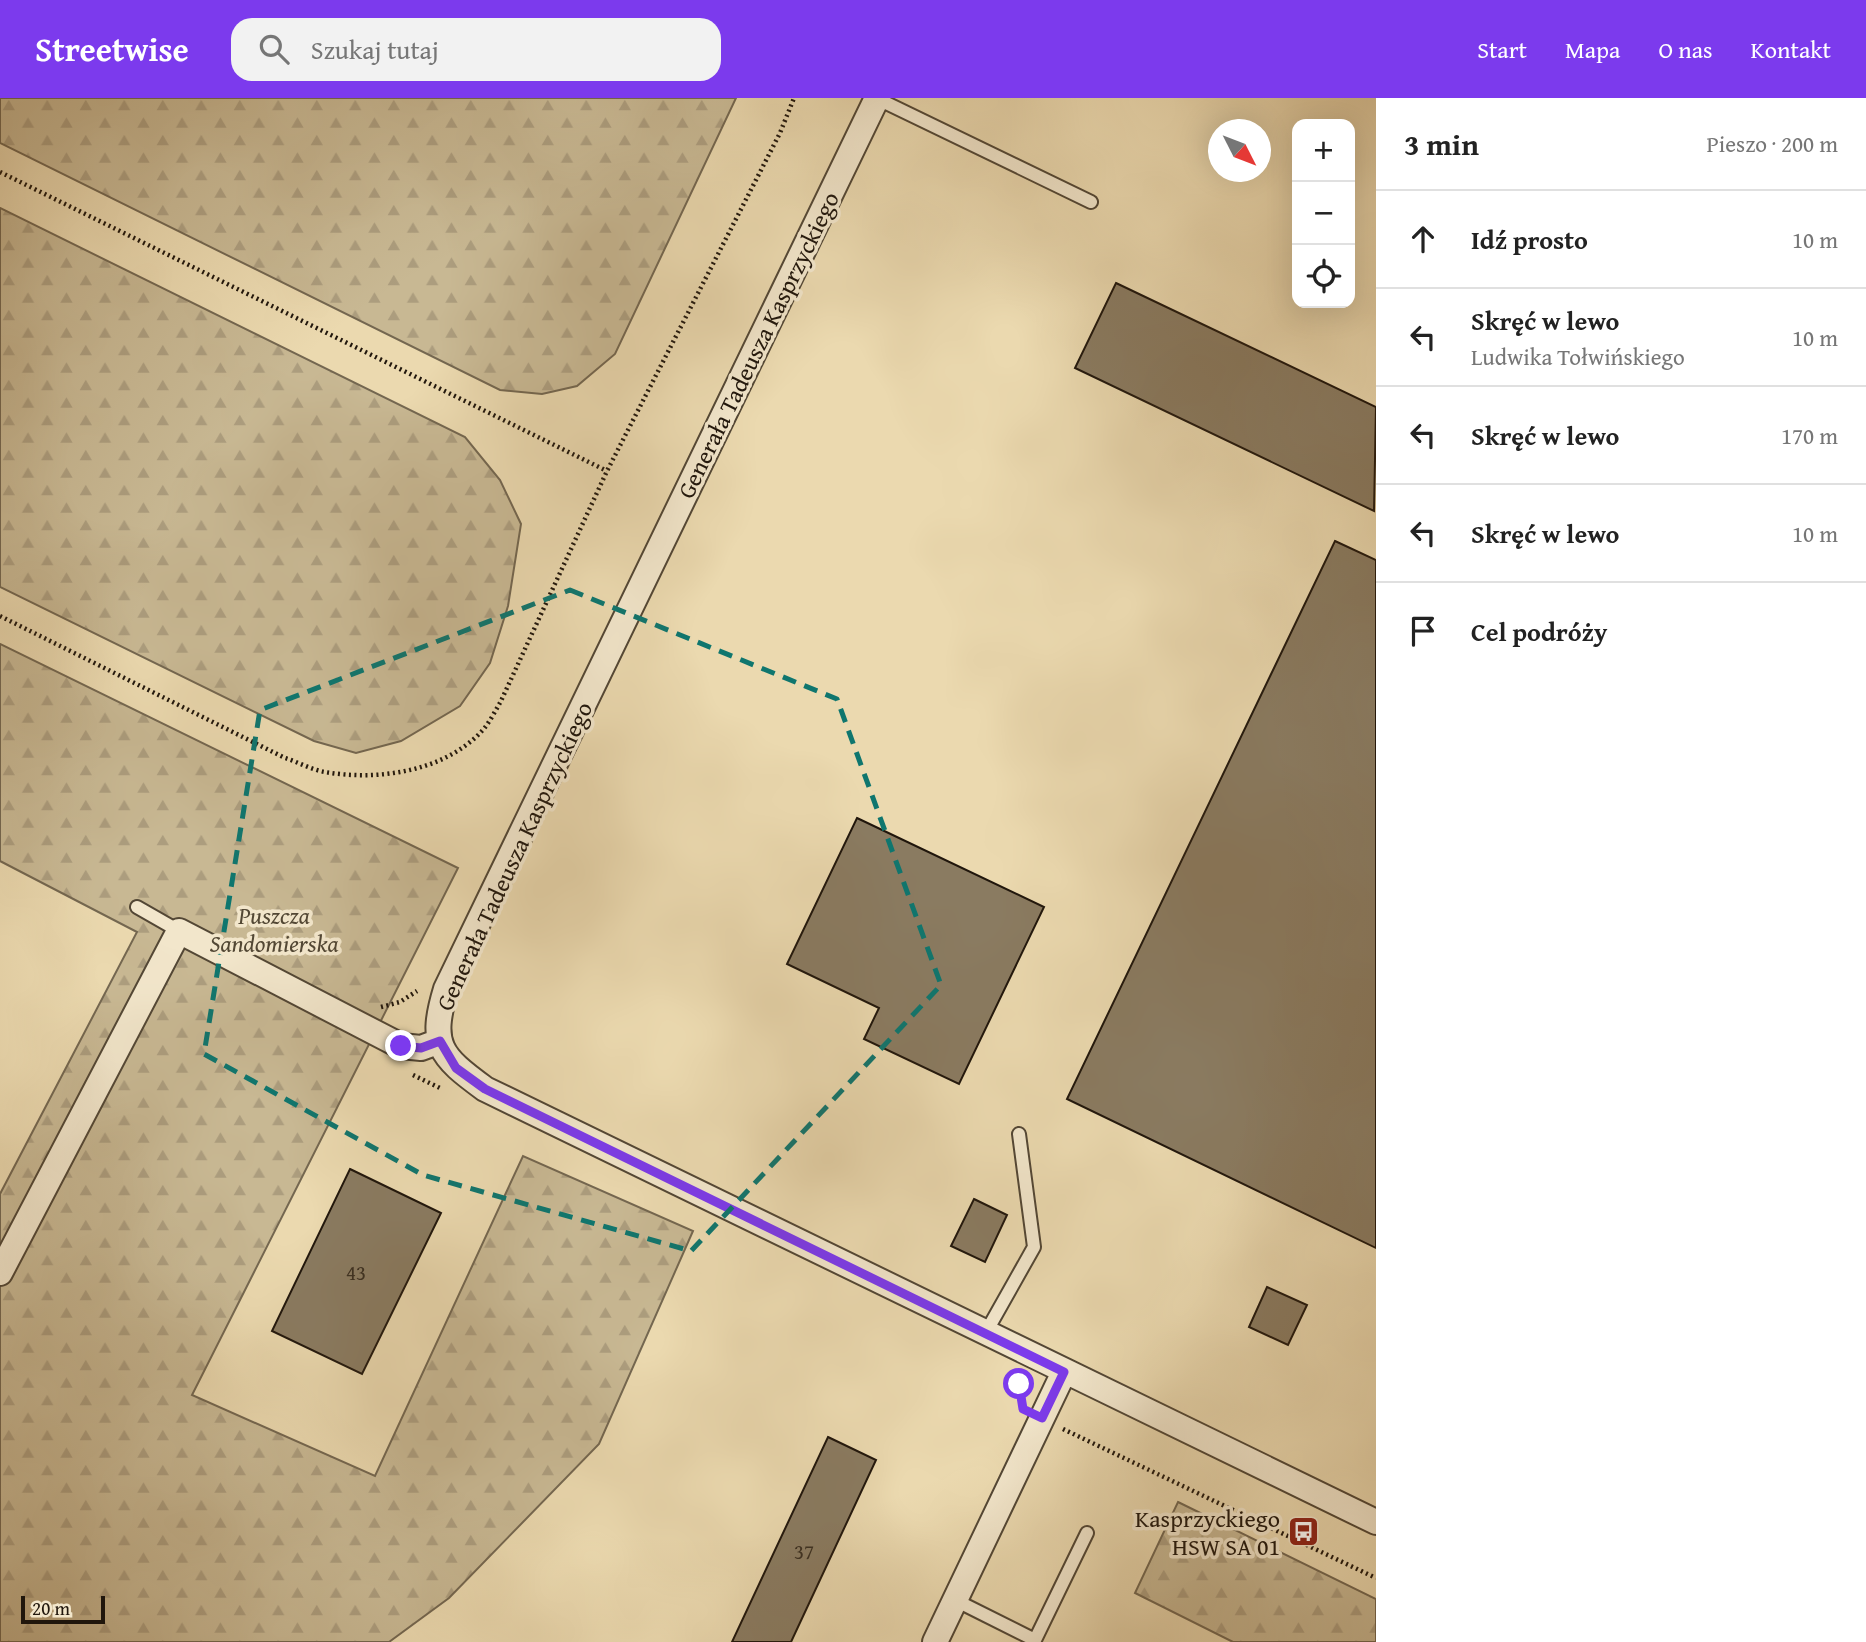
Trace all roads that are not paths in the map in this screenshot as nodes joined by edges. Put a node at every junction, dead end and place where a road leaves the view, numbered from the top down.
1 (876, 98) edge
2 (1091, 202) dead end
3 (137, 907) dead end
4 (179, 931) junction
5 (440, 1041) junction
6 (1019, 1134) dead end
7 (0, 1273) edge
8 (985, 1334) junction
9 (1064, 1372) junction
10 (1376, 1522) edge
11 (1087, 1533) dead end
12 (955, 1600) junction
13 (1034, 1641) edge
14 (935, 1642) edge

1 - 2 lane
1 - 5 street, Generała Tadeusza Kasprzyckiego
3 - 4 lane
4 - 5 street
4 - 7 street
5 - 8 street, Generała Tadeusza Kasprzyckiego
6 - 8 lane
8 - 9 street, Generała Tadeusza Kasprzyckiego
9 - 10 street, Generała Tadeusza Kasprzyckiego
9 - 12 street
11 - 13 lane
12 - 13 lane
12 - 14 street

